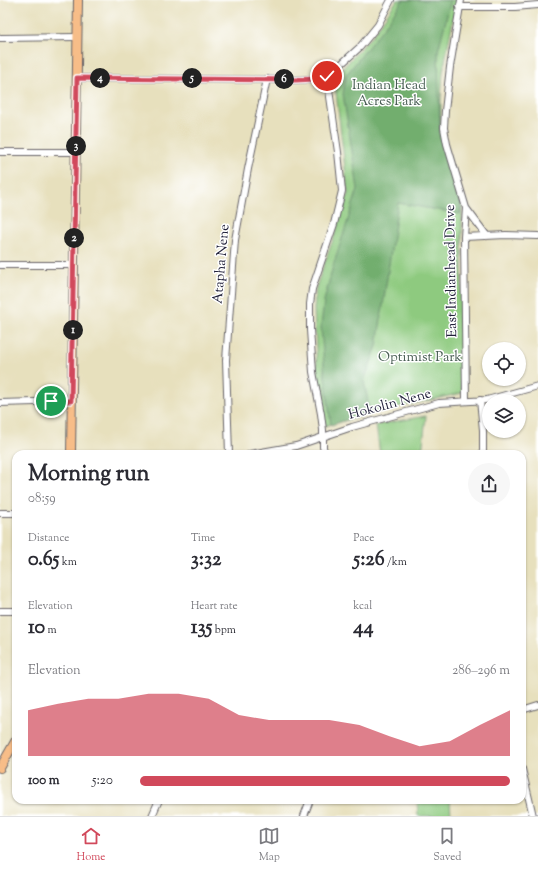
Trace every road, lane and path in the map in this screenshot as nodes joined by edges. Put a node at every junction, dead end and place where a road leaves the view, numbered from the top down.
1 (78, 0) edge
2 (391, 0) edge
3 (461, 0) edge
4 (538, 5) edge
5 (459, 7) junction
6 (77, 37) junction
7 (0, 38) edge
8 (327, 76) junction
9 (77, 78) junction
10 (266, 79) junction
11 (0, 152) edge
12 (76, 152) junction
13 (466, 208) junction
14 (487, 236) junction
15 (538, 236) edge
16 (464, 237) junction
17 (0, 265) edge
18 (74, 265) junction
19 (538, 386) edge
20 (466, 400) junction
21 (480, 400) junction
22 (71, 401) junction
23 (0, 402) edge
24 (323, 437) junction
25 (71, 450) edge
26 (229, 450) edge
27 (273, 450) edge
28 (324, 450) edge
29 (483, 450) edge
30 (0, 513) edge
31 (12, 513) edge
32 (0, 611) edge
33 (12, 611) edge
34 (538, 705) edge
35 (526, 709) edge
36 (12, 747) edge
37 (0, 768) edge
38 (526, 786) edge
39 (157, 804) edge
40 (308, 804) edge
41 (152, 816) edge
42 (304, 816) edge
43 (533, 816) edge

1 - 6 main road
2 - 8 street
3 - 5 street, East Indianhead Drive
4 - 5 street
5 - 13 street, East Indianhead Drive
6 - 7 street
6 - 9 main road
8 - 10 street
8 - 24 street
9 - 10 street
9 - 12 main road
10 - 26 street, Atapha Nene
11 - 12 street
12 - 18 main road
13 - 14 street
13 - 16 street, East Indianhead Drive
14 - 15 street
14 - 16 street
16 - 20 street, East Indianhead Drive
17 - 18 street
18 - 22 main road
19 - 21 street, Hokolin Nene
20 - 21 street, Hokolin Nene
20 - 24 street, Hokolin Nene
21 - 29 street
22 - 23 street
22 - 25 main road
24 - 27 street, Hokolin Nene
24 - 28 street
30 - 31 street
32 - 33 street
34 - 35 street
36 - 37 main road
38 - 43 street
39 - 41 street
40 - 42 street

